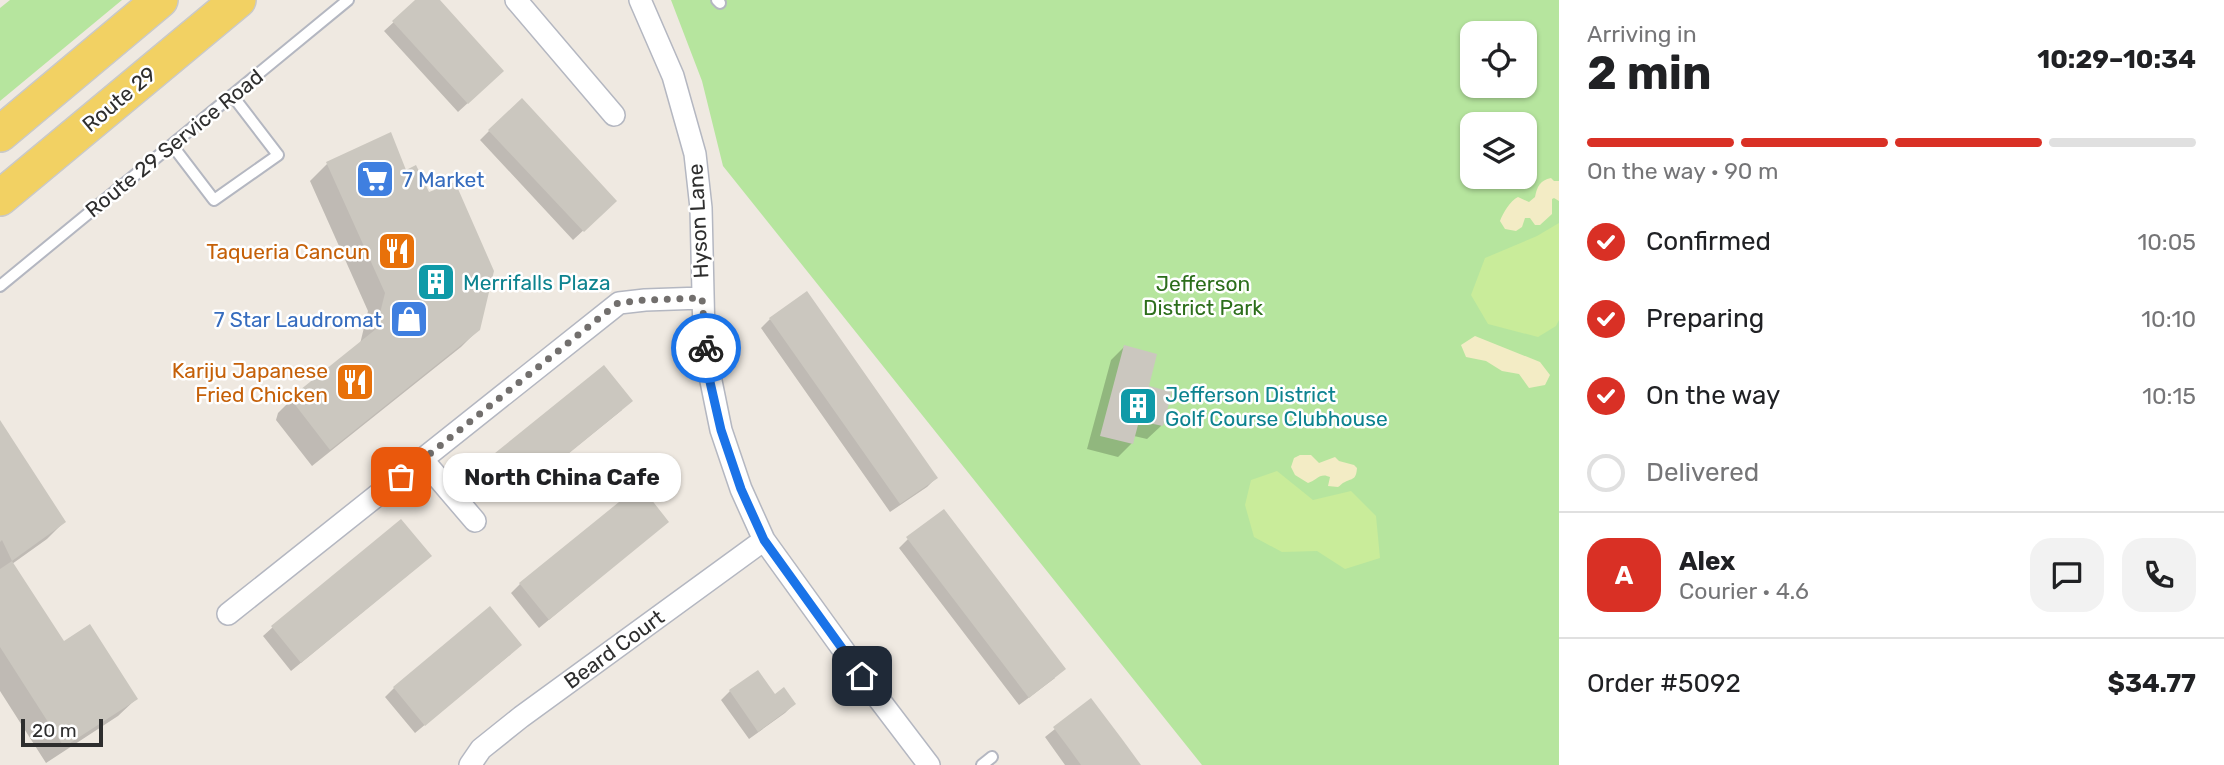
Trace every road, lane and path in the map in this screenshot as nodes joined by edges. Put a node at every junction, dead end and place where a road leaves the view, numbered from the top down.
1 (160, 0) edge
2 (238, 0) edge
3 (348, 0) edge
4 (516, 0) edge
5 (640, 0) edge
6 (232, 95) junction
7 (614, 115) dead end
8 (0, 134) edge
9 (172, 145) junction
10 (0, 198) edge
11 (0, 286) edge
12 (702, 298) junction
13 (422, 460) junction
14 (475, 521) dead end
15 (764, 540) junction
16 (228, 614) dead end
17 (992, 757) dead end
18 (470, 765) edge
19 (929, 765) edge
20 (982, 765) edge

1 - 8 main road
2 - 10 main road, Route 29
3 - 6 lane, Route 29 Service Road
4 - 7 street
5 - 12 street, Hyson Lane
6 - 9 lane, Route 29 Service Road
6 - 9 lane
9 - 11 lane, Route 29 Service Road
12 - 13 street
12 - 15 street, Hyson Lane
13 - 14 street
13 - 16 street
15 - 18 street, Beard Court
15 - 19 street, Hyson Lane
17 - 20 lane

